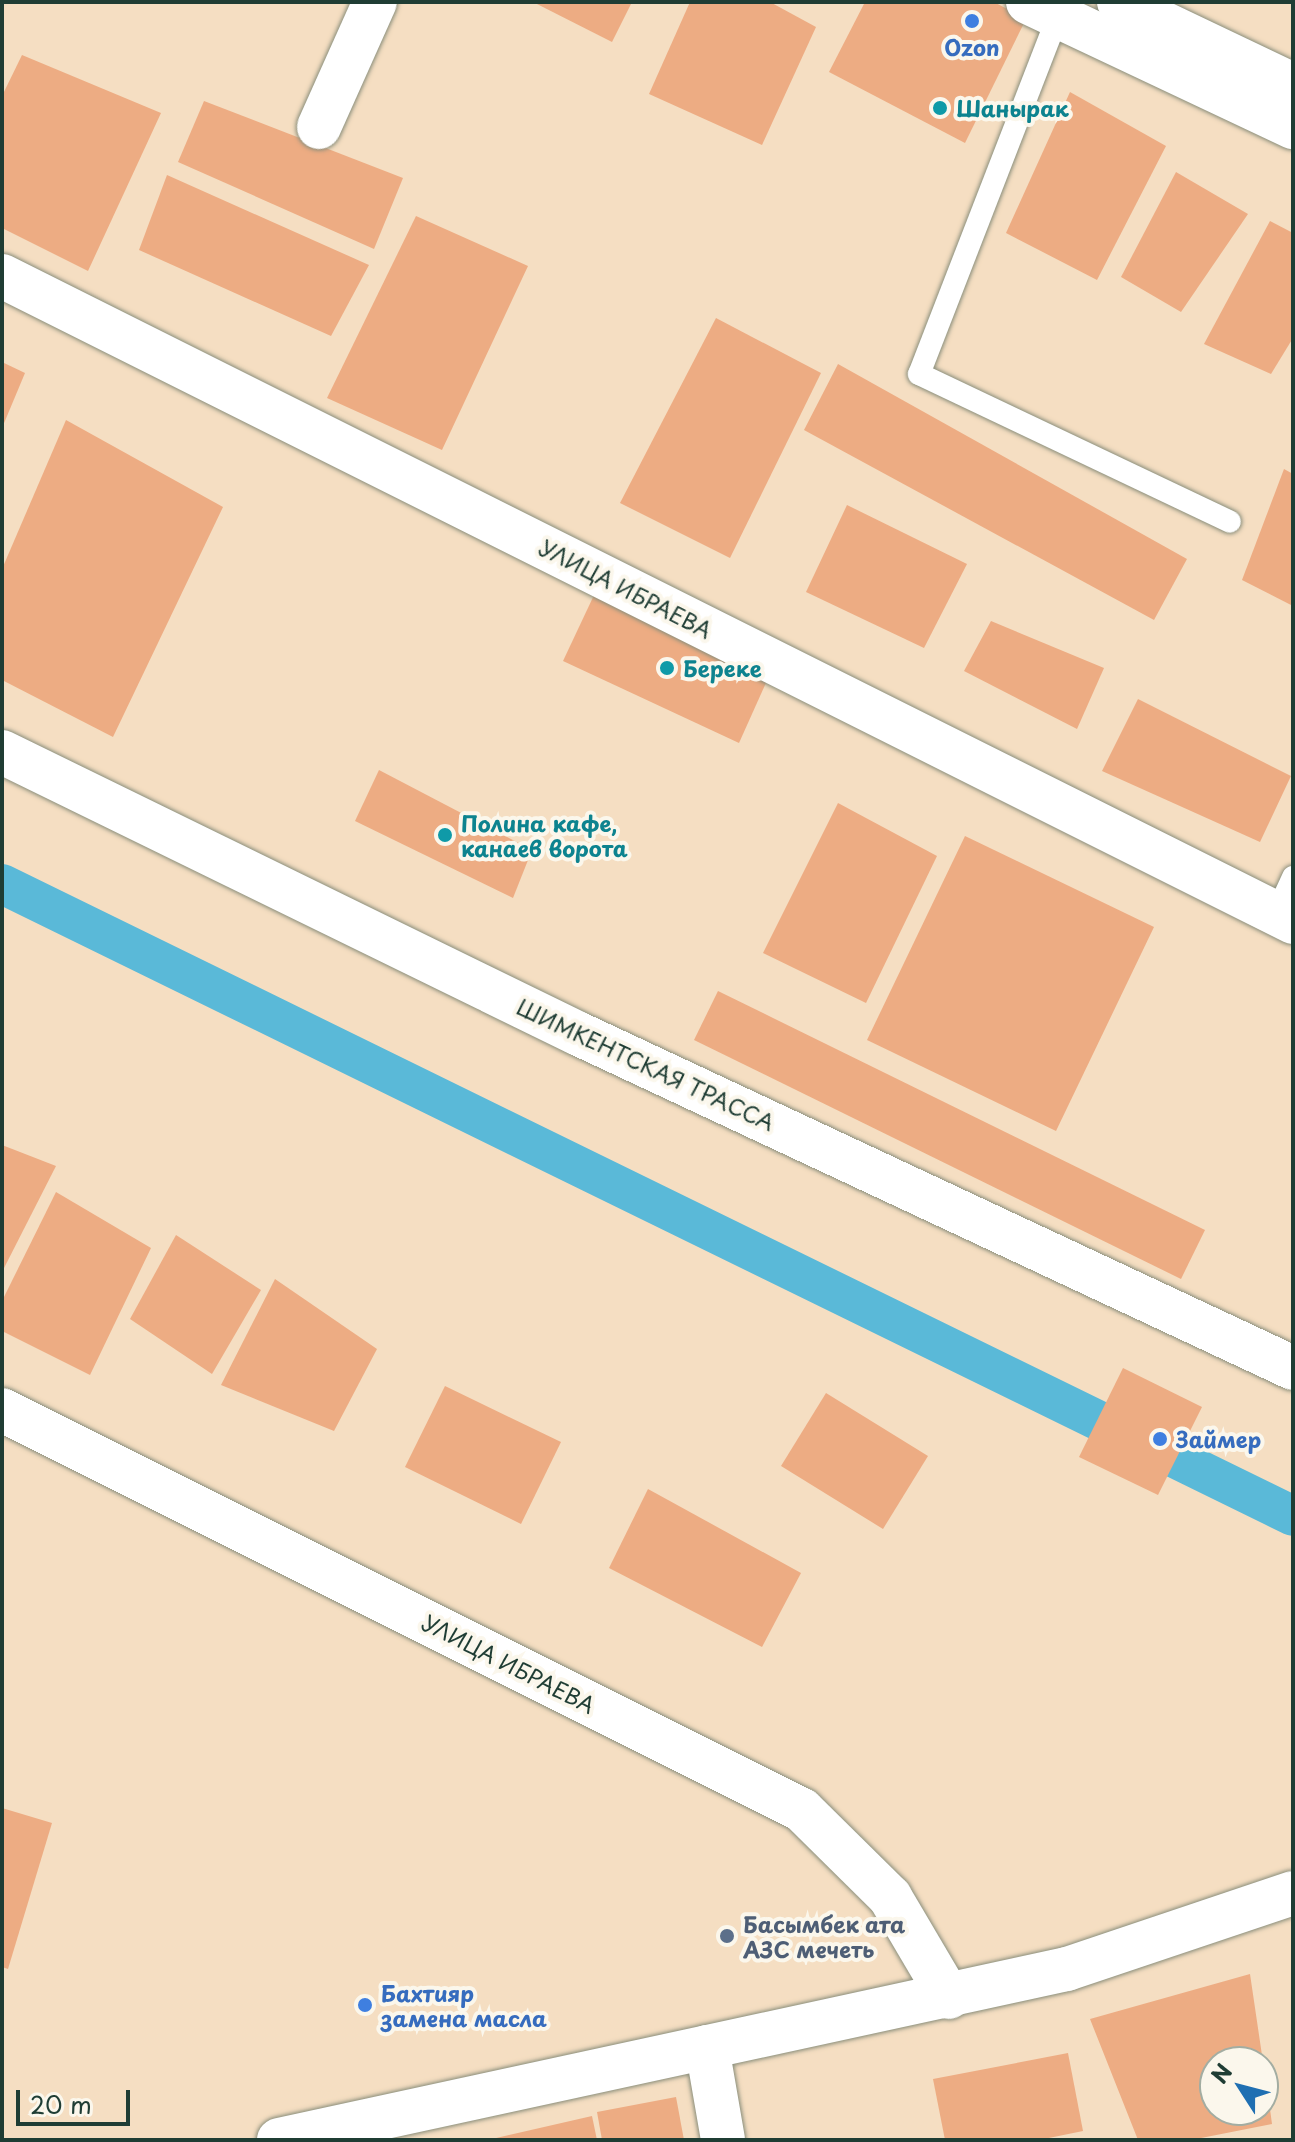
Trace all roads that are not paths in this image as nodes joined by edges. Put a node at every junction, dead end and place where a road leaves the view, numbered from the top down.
1 (375, 2) edge
2 (1119, 2) edge
3 (1043, 9) edge
4 (1293, 85) edge
5 (319, 127) dead end
6 (1293, 127) edge
7 (2, 276) edge
8 (1230, 522) dead end
9 (2, 752) edge
10 (1287, 905) edge
11 (1293, 1368) edge
12 (2, 1410) edge
13 (1293, 1893) edge
14 (949, 1997) junction
15 (707, 2047) junction
16 (279, 2140) edge
17 (723, 2140) edge

1 - 5 street
2 - 4 street
3 - 6 street
3 - 8 lane
7 - 10 street, УЛИЦА ИБРАЕВА
9 - 11 street, ШИМКЕНТСКАЯ ТРАССА
12 - 14 street, УЛИЦА ИБРАЕВА
13 - 14 street
14 - 15 street
15 - 16 street
15 - 17 street

